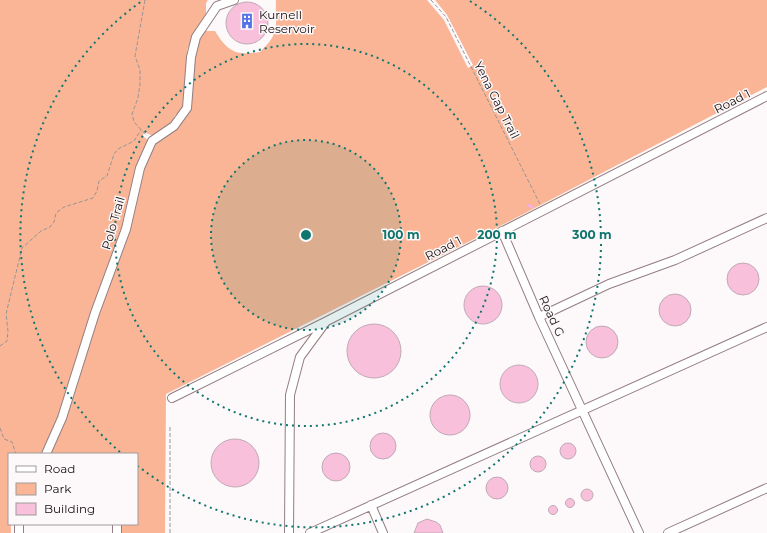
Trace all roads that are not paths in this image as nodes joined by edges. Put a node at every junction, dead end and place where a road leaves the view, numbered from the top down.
1 (234, 0) edge
2 (767, 96) edge
3 (767, 218) edge
4 (502, 231) junction
5 (539, 317) junction
6 (325, 322) junction
7 (767, 327) edge
8 (172, 398) dead end
9 (583, 410) junction
10 (46, 453) edge
11 (767, 488) edge
12 (371, 505) junction
13 (289, 533) edge
14 (310, 533) edge
15 (383, 533) edge
16 (639, 533) edge
17 (668, 533) edge

1 - 10 street, Polo Trail
2 - 4 street, Road 1
3 - 5 street
4 - 5 street, Road G
4 - 6 street, Road 1
5 - 9 street, Road G
6 - 8 street, Road 1
6 - 13 street
7 - 9 street
9 - 12 street
9 - 16 street, Road G
11 - 17 street
12 - 14 street
12 - 15 street

